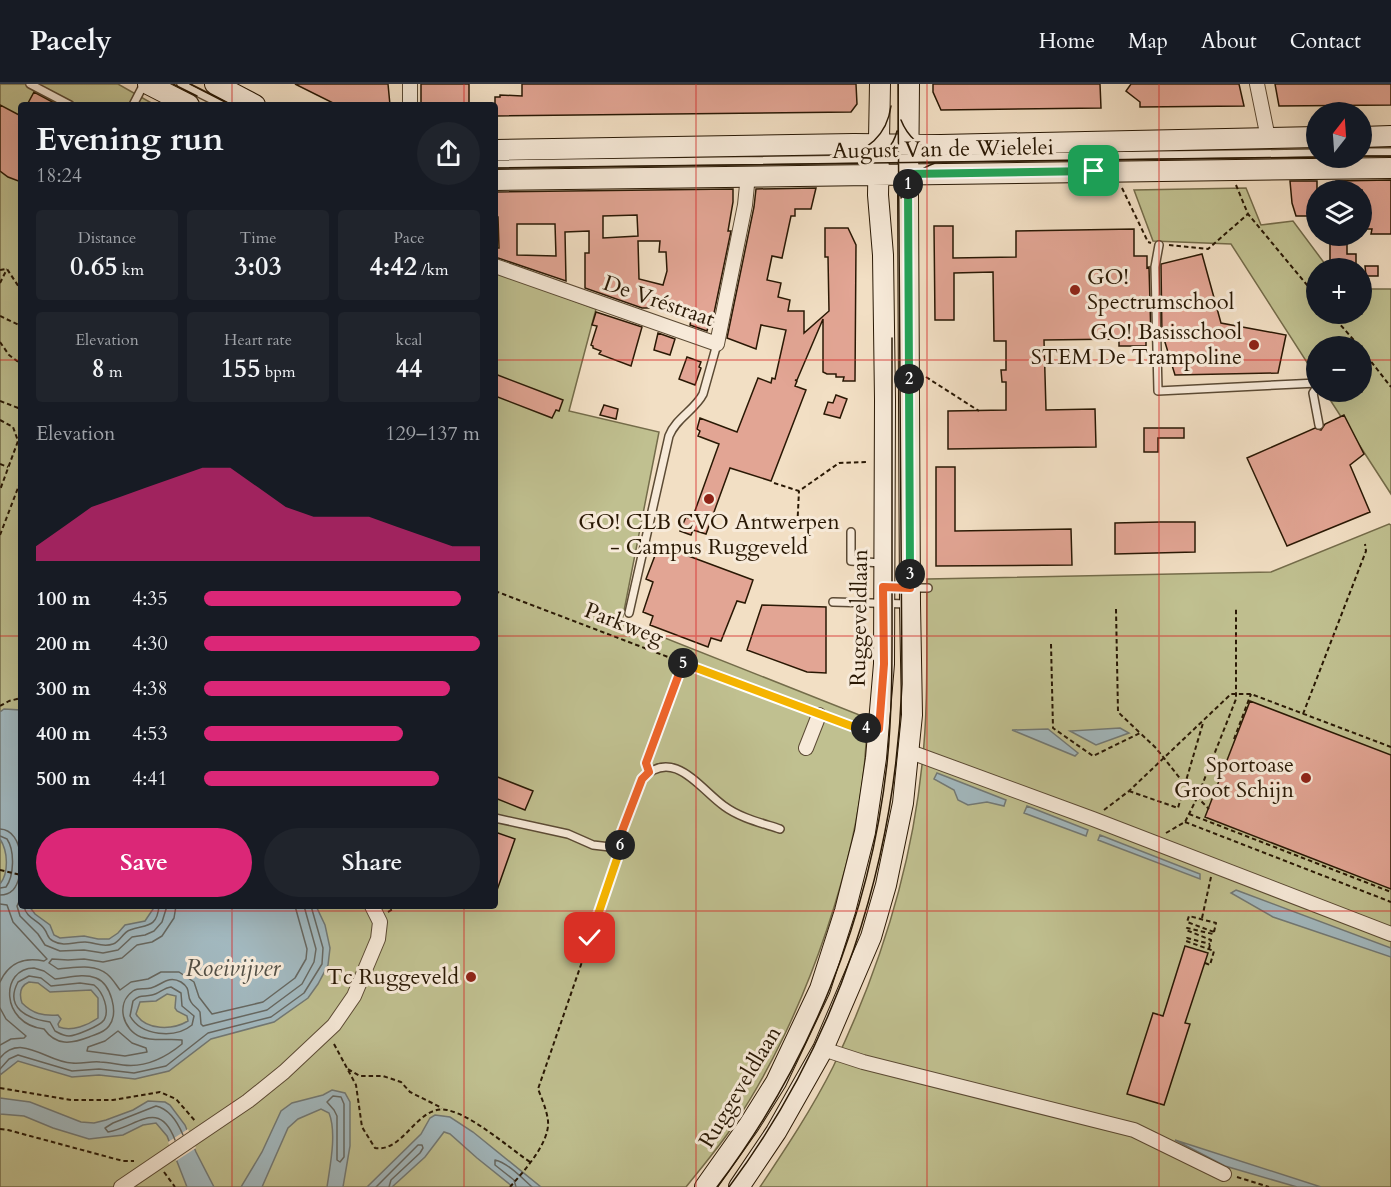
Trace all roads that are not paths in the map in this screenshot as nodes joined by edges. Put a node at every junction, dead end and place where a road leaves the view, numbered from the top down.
1 (30, 84) edge
2 (146, 84) edge
3 (182, 84) edge
4 (215, 84) edge
5 (410, 84) edge
6 (880, 84) edge
7 (909, 84) edge
8 (1257, 84) edge
9 (64, 102) edge
10 (135, 102) edge
11 (183, 102) edge
12 (217, 102) edge
13 (249, 102) edge
14 (410, 102) edge
15 (1391, 136) edge
16 (1306, 137) edge
17 (1372, 137) edge
18 (1268, 138) junction
19 (498, 150) edge
20 (1372, 152) edge
21 (1391, 152) edge
22 (1306, 153) edge
23 (878, 159) junction
24 (908, 159) junction
25 (498, 164) edge
26 (1391, 168) edge
27 (748, 176) junction
28 (498, 180) edge
29 (1159, 244) road end
30 (498, 267) edge
31 (717, 344) junction
32 (1306, 385) edge
33 (1314, 402) edge
34 (1318, 425) dead end
35 (851, 532) dead end
36 (884, 563) junction
37 (916, 593) junction
38 (883, 595) junction
39 (833, 602) dead end
40 (629, 613) dead end
41 (819, 715) road end
42 (806, 748) dead end
43 (915, 754) dead end
44 (498, 819) edge
45 (780, 829) dead end
46 (375, 909) edge
47 (1391, 934) edge
48 (823, 1049) junction
49 (1224, 1174) road end
50 (121, 1187) edge
51 (705, 1187) edge
52 (739, 1187) edge

1 - 9 lane
2 - 10 lane
2 - 11 street
3 - 12 lane
4 - 13 street
5 - 14 street
6 - 23 street, Ruggeveldlaan
7 - 24 street
8 - 18 street
15 - 17 street
16 - 18 street, August Van de Wielelei
18 - 24 street, August Van de Wielelei
19 - 23 street, August Van de Wielelei
20 - 21 lane
22 - 24 lane, August Van de Wielelei
23 - 24 street, August Van de Wielelei
23 - 24 street, August Van de Wielelei
23 - 25 lane, August Van de Wielelei
23 - 27 street, August Van de Wielelei
23 - 36 street, Ruggeveldlaan
24 - 26 street, August Van de Wielelei
24 - 37 street
27 - 28 street, August Van de Wielelei
27 - 31 street, De Vréstraat
29 - 32 lane
30 - 31 street, De Vréstraat
31 - 40 lane
33 - 34 lane
35 - 36 lane
36 - 38 street, Ruggeveldlaan
37 - 38 lane
37 - 38 lane
37 - 48 street
38 - 39 lane
38 - 51 street, Ruggeveldlaan
41 - 42 street
43 - 47 street
44 - 45 lane
46 - 50 street
48 - 49 street
48 - 52 street

